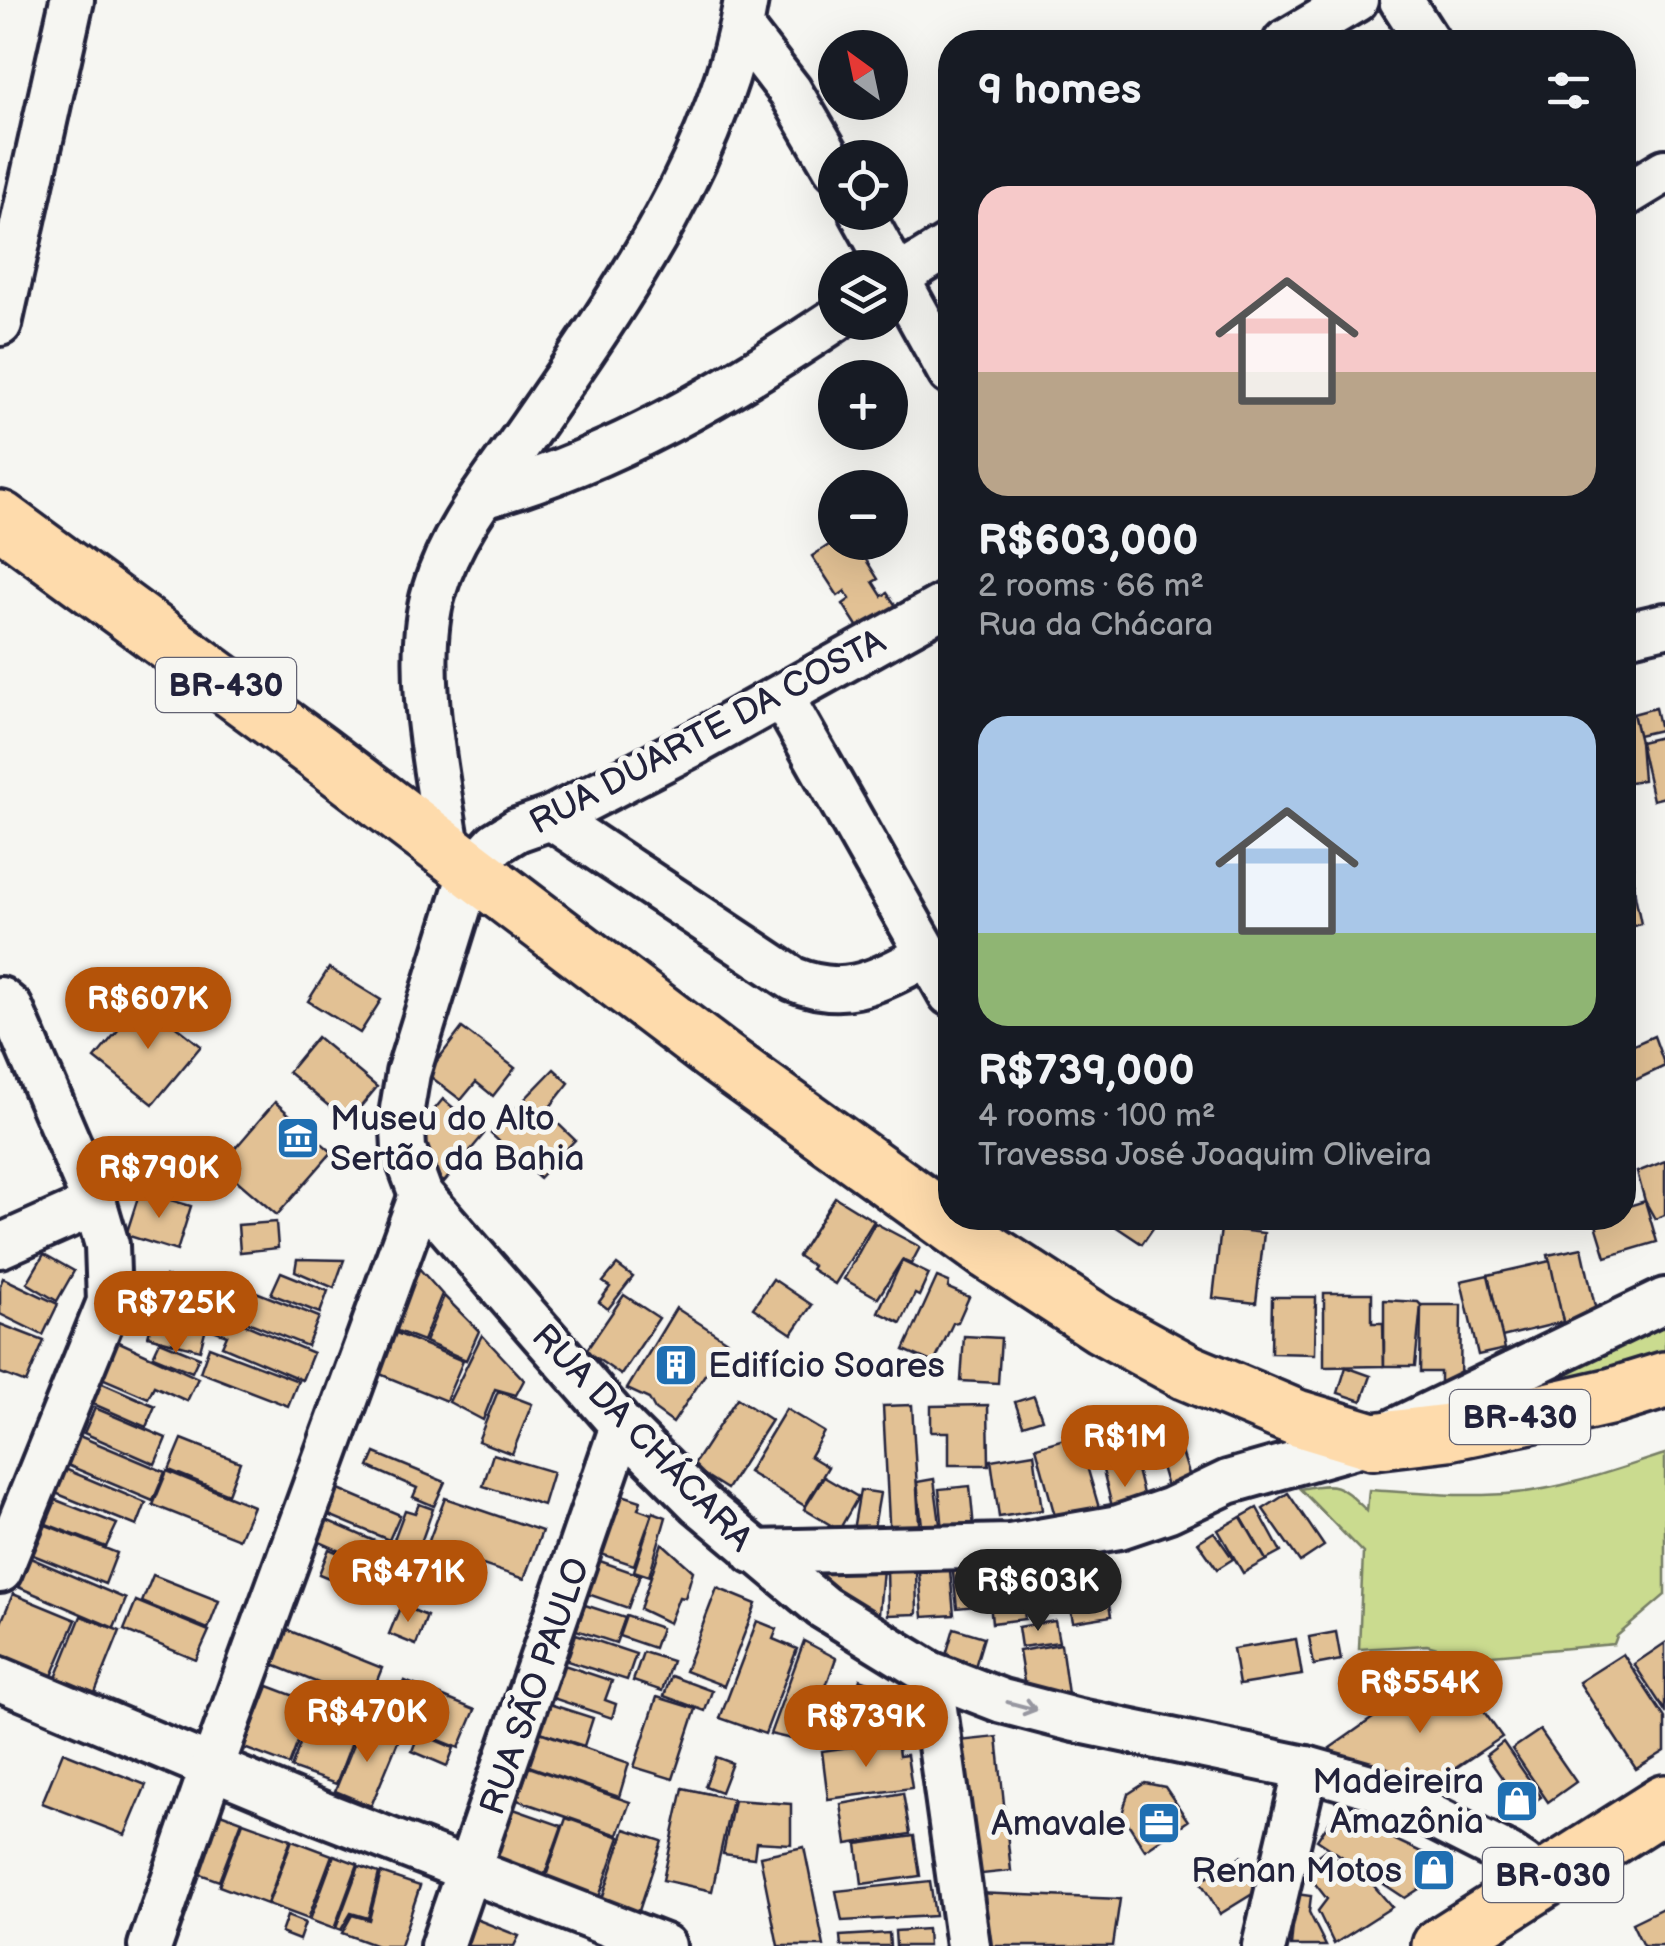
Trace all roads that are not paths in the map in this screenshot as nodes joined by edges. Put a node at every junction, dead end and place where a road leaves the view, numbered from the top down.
1 (72, 0) edge
2 (1356, 0) edge
3 (1401, 0) edge
4 (751, 12) edge
5 (1305, 30) edge
6 (1420, 30) edge
7 (819, 140) edge
8 (1665, 171) edge
9 (1636, 189) edge
10 (938, 253) edge
11 (908, 272) edge
12 (908, 303) edge
13 (0, 324) edge
14 (818, 331) edge
15 (938, 353) edge
16 (484, 496) junction
17 (0, 519) edge
18 (938, 609) edge
19 (1665, 625) edge
20 (1636, 632) edge
21 (782, 697) junction
22 (550, 818) junction
23 (460, 862) junction
24 (926, 956) junction
25 (938, 975) edge
26 (0, 999) edge
27 (421, 1195) junction
28 (95, 1204) junction
29 (938, 1214) edge
30 (960, 1230) edge
31 (0, 1246) edge
32 (1665, 1300) edge
33 (1665, 1380) edge
34 (622, 1426) junction
35 (1373, 1442) junction
36 (754, 1552) junction
37 (0, 1571) edge
38 (930, 1673) junction
39 (0, 1678) edge
40 (212, 1767) junction
41 (1306, 1768) junction
42 (1665, 1803) edge
43 (1665, 1844) edge
44 (471, 1870) junction
45 (1538, 1884) junction
46 (150, 1946) edge
47 (442, 1946) edge
48 (664, 1946) edge
49 (968, 1946) edge
50 (1264, 1946) edge
51 (1440, 1946) edge
52 (1509, 1946) edge

1 - 13 street
2 - 5 street
3 - 6 street
4 - 7 street
4 - 16 street
8 - 9 street
10 - 11 street
12 - 15 street
14 - 16 street
16 - 23 street
17 - 23 main road, BR-430
18 - 21 street, RUA DUARTE DA COSTA
19 - 20 street
21 - 22 street, RUA DUARTE DA COSTA
21 - 24 street
22 - 23 street, RUA DUARTE DA COSTA
22 - 24 street
23 - 27 street, RUA DA CHÁCARA
23 - 29 main road, BR-430
24 - 25 street
26 - 28 street
27 - 34 street, RUA DA CHÁCARA
27 - 40 street
28 - 31 street
28 - 37 street
30 - 35 main road, BR-430
32 - 35 street
33 - 35 main road, BR-430
34 - 36 street, RUA DA CHÁCARA
34 - 44 street, RUA SÃO PAULO
35 - 36 street
36 - 38 street, RUA DA CHÁCARA
38 -> 41 street, RUA DA CHÁCARA
38 - 49 street
39 - 40 street
40 - 44 street
40 - 46 street
41 - 45 street, RUA DA CHÁCARA
41 - 50 street
42 - 45 main road, BR-030
43 - 52 main road, BR-030
44 - 47 street, RUA SÃO PAULO
44 - 48 street
45 - 51 main road, BR-030

